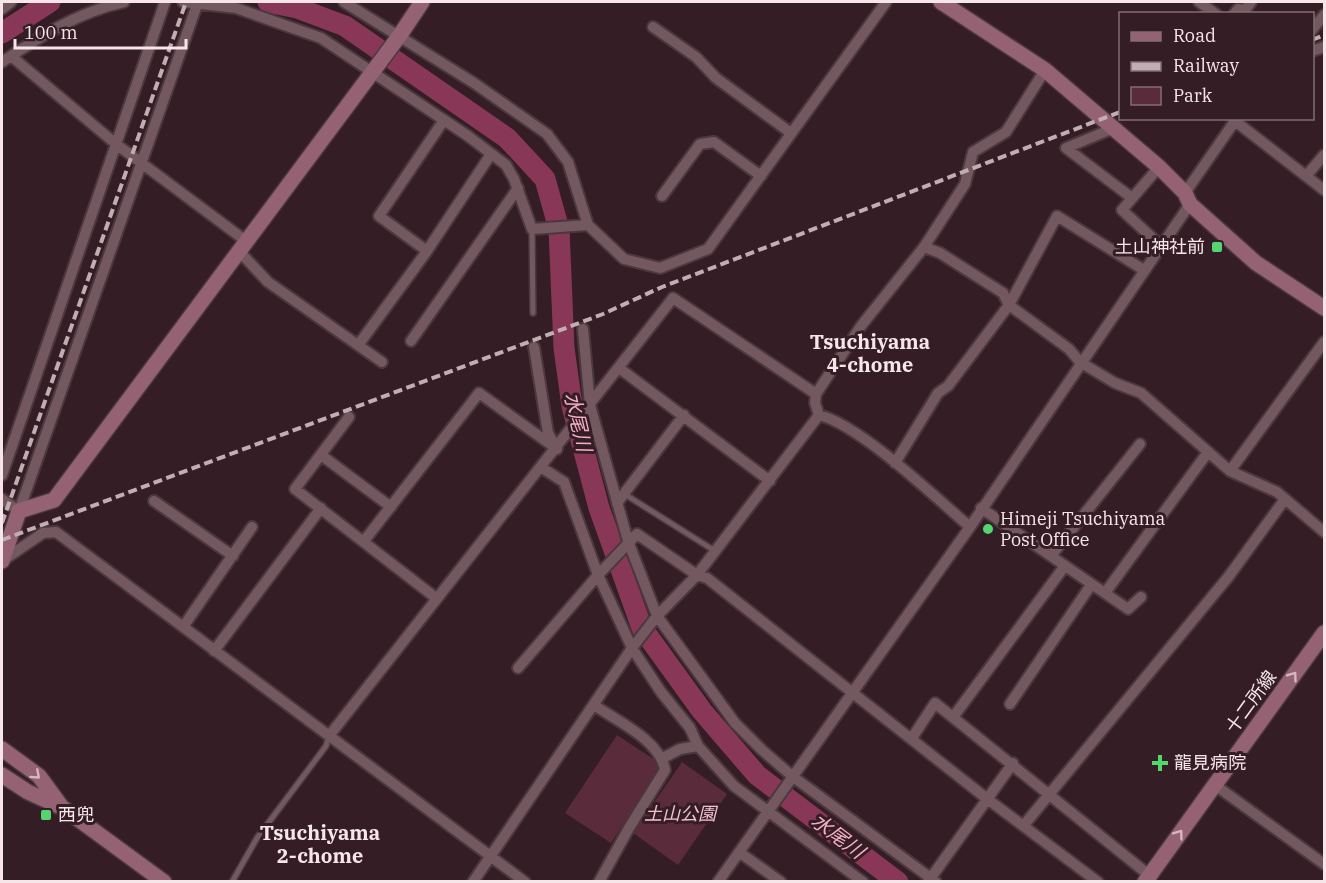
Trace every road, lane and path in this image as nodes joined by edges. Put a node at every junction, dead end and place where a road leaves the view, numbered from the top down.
1 (11, 2) edge
2 (124, 2) edge
3 (165, 2) edge
4 (183, 2) edge
5 (344, 2) edge
6 (422, 2) edge
7 (886, 2) edge
8 (940, 2) edge
9 (1199, 2) edge
10 (1251, 2) edge
11 (198, 3) edge
12 (2, 9) edge
13 (1213, 12) edge
14 (1236, 12) edge
15 (1324, 15) edge
16 (653, 27) dead end
17 (1314, 28) edge
18 (400, 36) junction
19 (6, 59) edge
20 (1045, 70) junction
21 (371, 73) junction
22 (444, 120) junction
23 (1236, 120) edge
24 (1114, 128) junction
25 (791, 133) junction
26 (116, 144) junction
27 (491, 154) junction
28 (1324, 155) edge
29 (142, 162) junction
30 (1159, 167) junction
31 (1307, 175) junction
32 (761, 176) junction
33 (518, 188) junction
34 (1324, 190) edge
35 (662, 196) dead end
36 (1132, 198) junction
37 (1187, 198) junction
38 (588, 225) junction
39 (532, 229) junction
40 (242, 246) junction
41 (1161, 246) junction
42 (924, 247) junction
43 (427, 250) junction
44 (1144, 270) junction
45 (1009, 305) junction
46 (1324, 308) edge
47 (533, 313) dead end
48 (583, 329) dead end
49 (411, 341) dead end
50 (1324, 342) edge
51 (358, 344) junction
52 (534, 347) dead end
53 (382, 362) dead end
54 (1080, 362) junction
55 (619, 368) junction
56 (816, 394) junction
57 (590, 405) junction
58 (684, 415) junction
59 (819, 415) junction
60 (349, 417) dead end
61 (1140, 444) dead end
62 (557, 449) junction
63 (1208, 453) junction
64 (321, 455) junction
65 (895, 463) junction
66 (542, 468) junction
67 (1230, 471) junction
68 (2, 475) edge
69 (770, 481) junction
70 (626, 495) junction
71 (2, 499) edge
72 (1285, 499) junction
73 (154, 501) dead end
74 (617, 503) junction
75 (391, 507) junction
76 (321, 508) junction
77 (981, 508) junction
78 (19, 511) junction
79 (252, 527) dead end
80 (970, 527) junction
81 (1324, 532) edge
82 (628, 541) junction
83 (364, 542) junction
84 (715, 551) junction
85 (233, 556) junction
86 (1051, 556) junction
87 (2, 561) edge
88 (1064, 567) junction
89 (697, 574) junction
90 (598, 575) junction
91 (1091, 585) junction
92 (1105, 593) junction
93 (1141, 597) dead end
94 (436, 598) junction
95 (657, 616) junction
96 (183, 627) junction
97 (1324, 633) edge
98 (632, 648) junction
99 (214, 651) junction
100 (518, 669) dead end
101 (853, 692) junction
102 (594, 705) junction
103 (1010, 705) dead end
104 (954, 716) junction
105 (329, 736) junction
106 (912, 738) junction
107 (698, 746) junction
108 (2, 749) edge
109 (663, 758) junction
110 (1012, 763) junction
111 (2, 775) edge
112 (792, 776) junction
113 (1215, 785) junction
114 (1050, 793) junction
115 (986, 798) junction
116 (63, 808) junction
117 (767, 810) junction
118 (1024, 825) junction
119 (739, 852) junction
120 (489, 855) junction
121 (1324, 864) edge
122 (1147, 878) edge
123 (931, 880) edge
124 (164, 882) edge
125 (232, 882) edge
126 (473, 882) edge
127 (525, 882) edge
128 (599, 882) edge
129 (718, 882) edge
130 (781, 882) edge
131 (863, 882) edge
132 (1098, 882) edge

1 - 12 street
2 - 19 street
3 - 26 street
4 - 11 street
5 - 18 street
6 - 18 street
7 - 25 street
8 - 20 street
9 - 13 street
10 - 14 street
11 - 21 street
11 - 29 street
15 - 17 street
16 - 25 street
18 - 21 street
18 - 38 street
19 - 26 street
20 - 24 street
20 - 42 street
21 - 22 street
21 - 40 street
22 - 27 street
22 - 43 street
23 - 31 street
23 - 37 street
24 - 30 street
24 - 36 street
25 - 32 street
26 - 29 street
26 - 68 street
27 - 33 street
27 - 43 street
28 - 31 street
29 - 40 street
29 - 78 street
30 - 36 street
30 - 37 street
31 - 34 street
32 - 35 street
32 - 38 street
33 - 39 street
33 - 49 street
36 - 41 street
37 - 41 street
37 - 46 street
38 - 39 street
39 - 47 lane
40 - 51 street
40 - 78 street
41 - 44 street
42 - 45 street
42 - 56 street
43 - 51 street
44 - 45 street
44 - 54 street
45 - 54 street
45 - 65 street
48 - 57 street
50 - 67 street
51 - 53 street
52 - 62 street
54 - 63 street
54 - 77 street
55 - 56 street
55 - 57 street
55 - 58 street
56 - 59 street
57 - 62 street
57 - 74 street
58 - 69 street
58 - 70 street
59 - 65 street
59 - 69 street
60 - 64 street
61 - 86 street
62 - 66 street
62 - 75 street
63 - 67 street
63 - 92 street
64 - 75 street
64 - 76 street
65 - 80 street
66 - 90 street
66 - 94 street
67 - 72 street
69 - 84 street
70 - 74 street
70 - 84 lane
71 - 78 street
72 - 81 street
72 - 114 street
73 - 85 street
74 - 82 street
75 - 83 street
76 - 83 street
76 - 99 street
77 - 80 street
77 - 86 street
78 - 87 street
79 - 85 street
80 - 101 street
82 - 89 street
82 - 90 street
82 - 95 street
83 - 94 street
84 - 89 street
85 - 96 street
86 - 88 street
87 - 96 street
88 - 91 street
88 - 104 street
89 - 95 street
89 - 101 street
90 - 98 street
90 - 100 street
91 - 92 street
91 - 103 street
92 - 93 street
94 - 105 street
95 - 98 street
95 - 112 street
96 - 99 street
113 -> 97 street, 十二所線
98 - 102 street
98 - 107 street
99 - 105 street
101 - 106 street
101 - 112 street
102 - 109 street
102 - 120 street
104 - 106 street
104 - 110 street
105 - 120 street
105 - 125 lane
106 - 115 street
107 - 109 street
107 - 117 street
108 -> 116 street
109 - 128 street
110 - 114 street
110 - 115 street
111 - 116 street
112 - 117 street
112 - 123 street
113 - 121 street
122 -> 113 street, 十二所線
114 - 118 street
114 - 122 street
115 - 118 street
115 - 123 street
116 - 124 street
117 - 119 street
117 - 131 street
118 - 132 street
119 - 129 street
119 - 130 street
120 - 126 street
120 - 127 street

